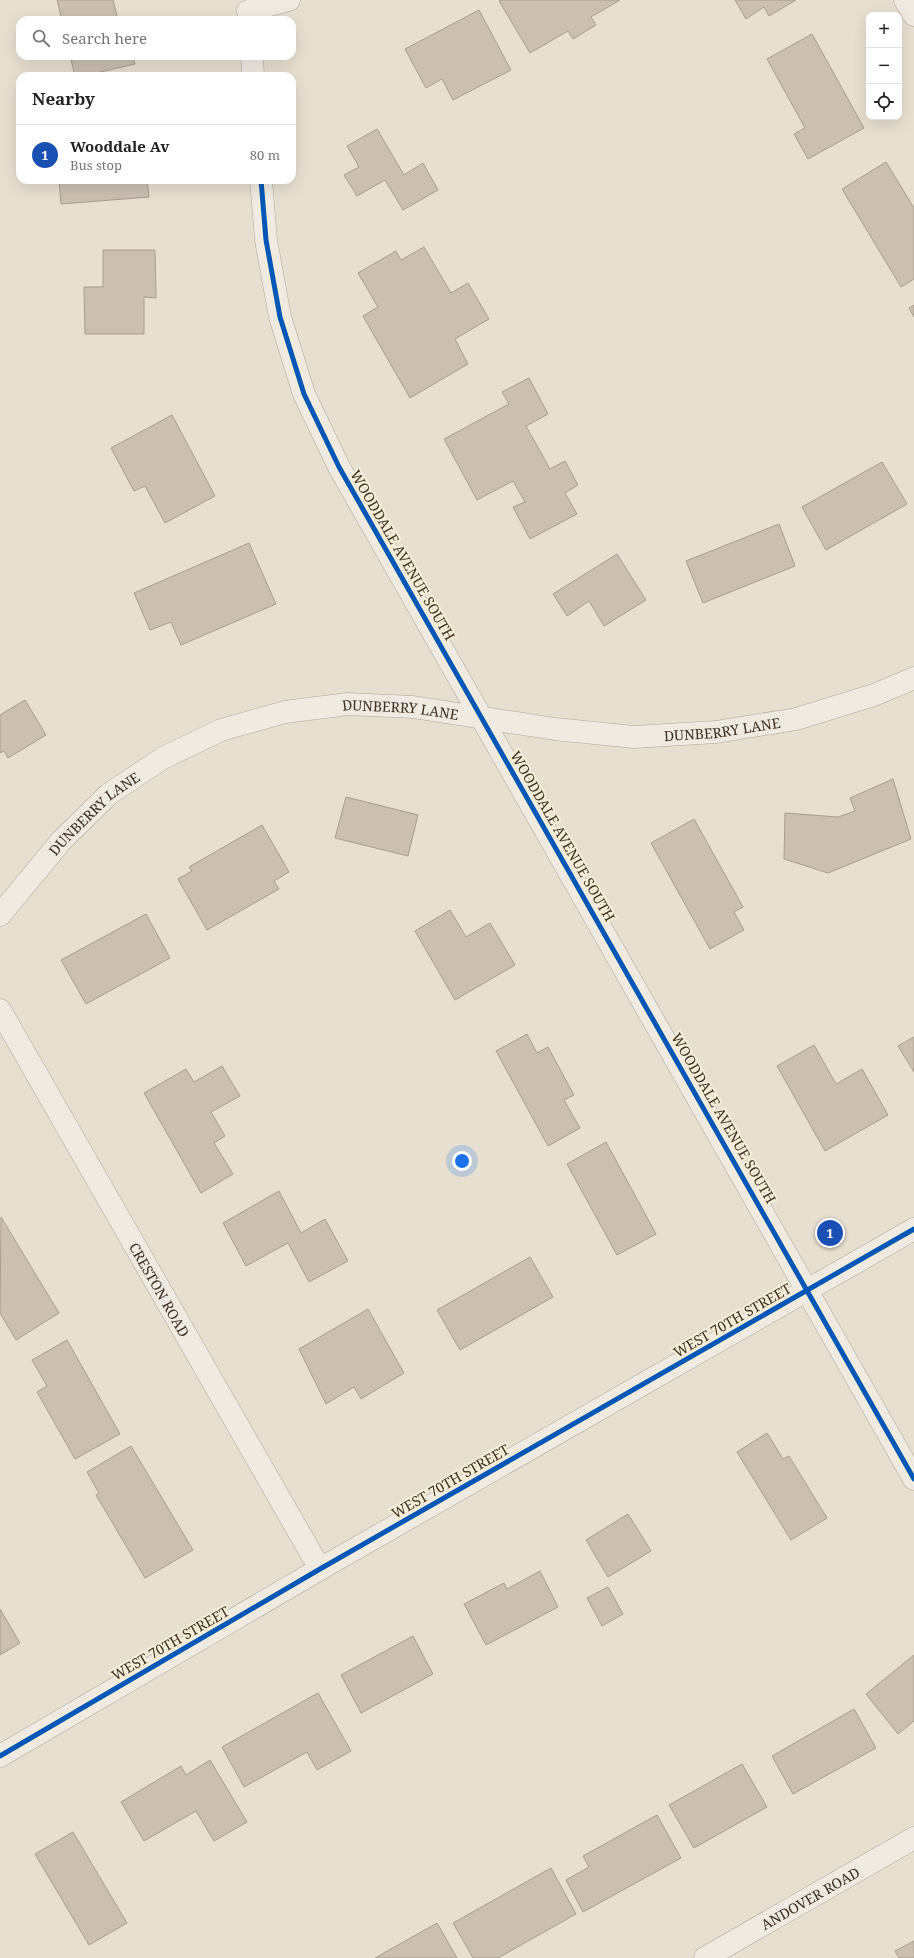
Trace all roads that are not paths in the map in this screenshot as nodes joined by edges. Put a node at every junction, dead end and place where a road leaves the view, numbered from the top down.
1 (289, 0) edge
2 (905, 0) edge
3 (249, 10) edge
4 (914, 15) edge
5 (252, 60) edge
6 (254, 72) edge
7 (261, 184) edge
8 (914, 678) edge
9 (482, 718) junction
10 (0, 915) edge
11 (0, 1010) edge
12 (914, 1229) edge
13 (808, 1290) junction
14 (914, 1479) edge
15 (320, 1569) junction
16 (0, 1756) edge
17 (914, 1838) edge
18 (705, 1958) edge

1 - 3 street
2 - 4 street
5 - 6 street
7 - 9 street, WOODDALE AVENUE SOUTH
8 - 9 street, DUNBERRY LANE
9 - 10 street, DUNBERRY LANE
9 - 13 street, WOODDALE AVENUE SOUTH
11 - 15 street, CRESTON ROAD
12 - 13 street, WEST 70TH STREET
13 - 14 street, WOODDALE AVENUE SOUTH
13 - 15 street, WEST 70TH STREET
15 - 16 street, WEST 70TH STREET
17 - 18 street, ANDOVER ROAD

